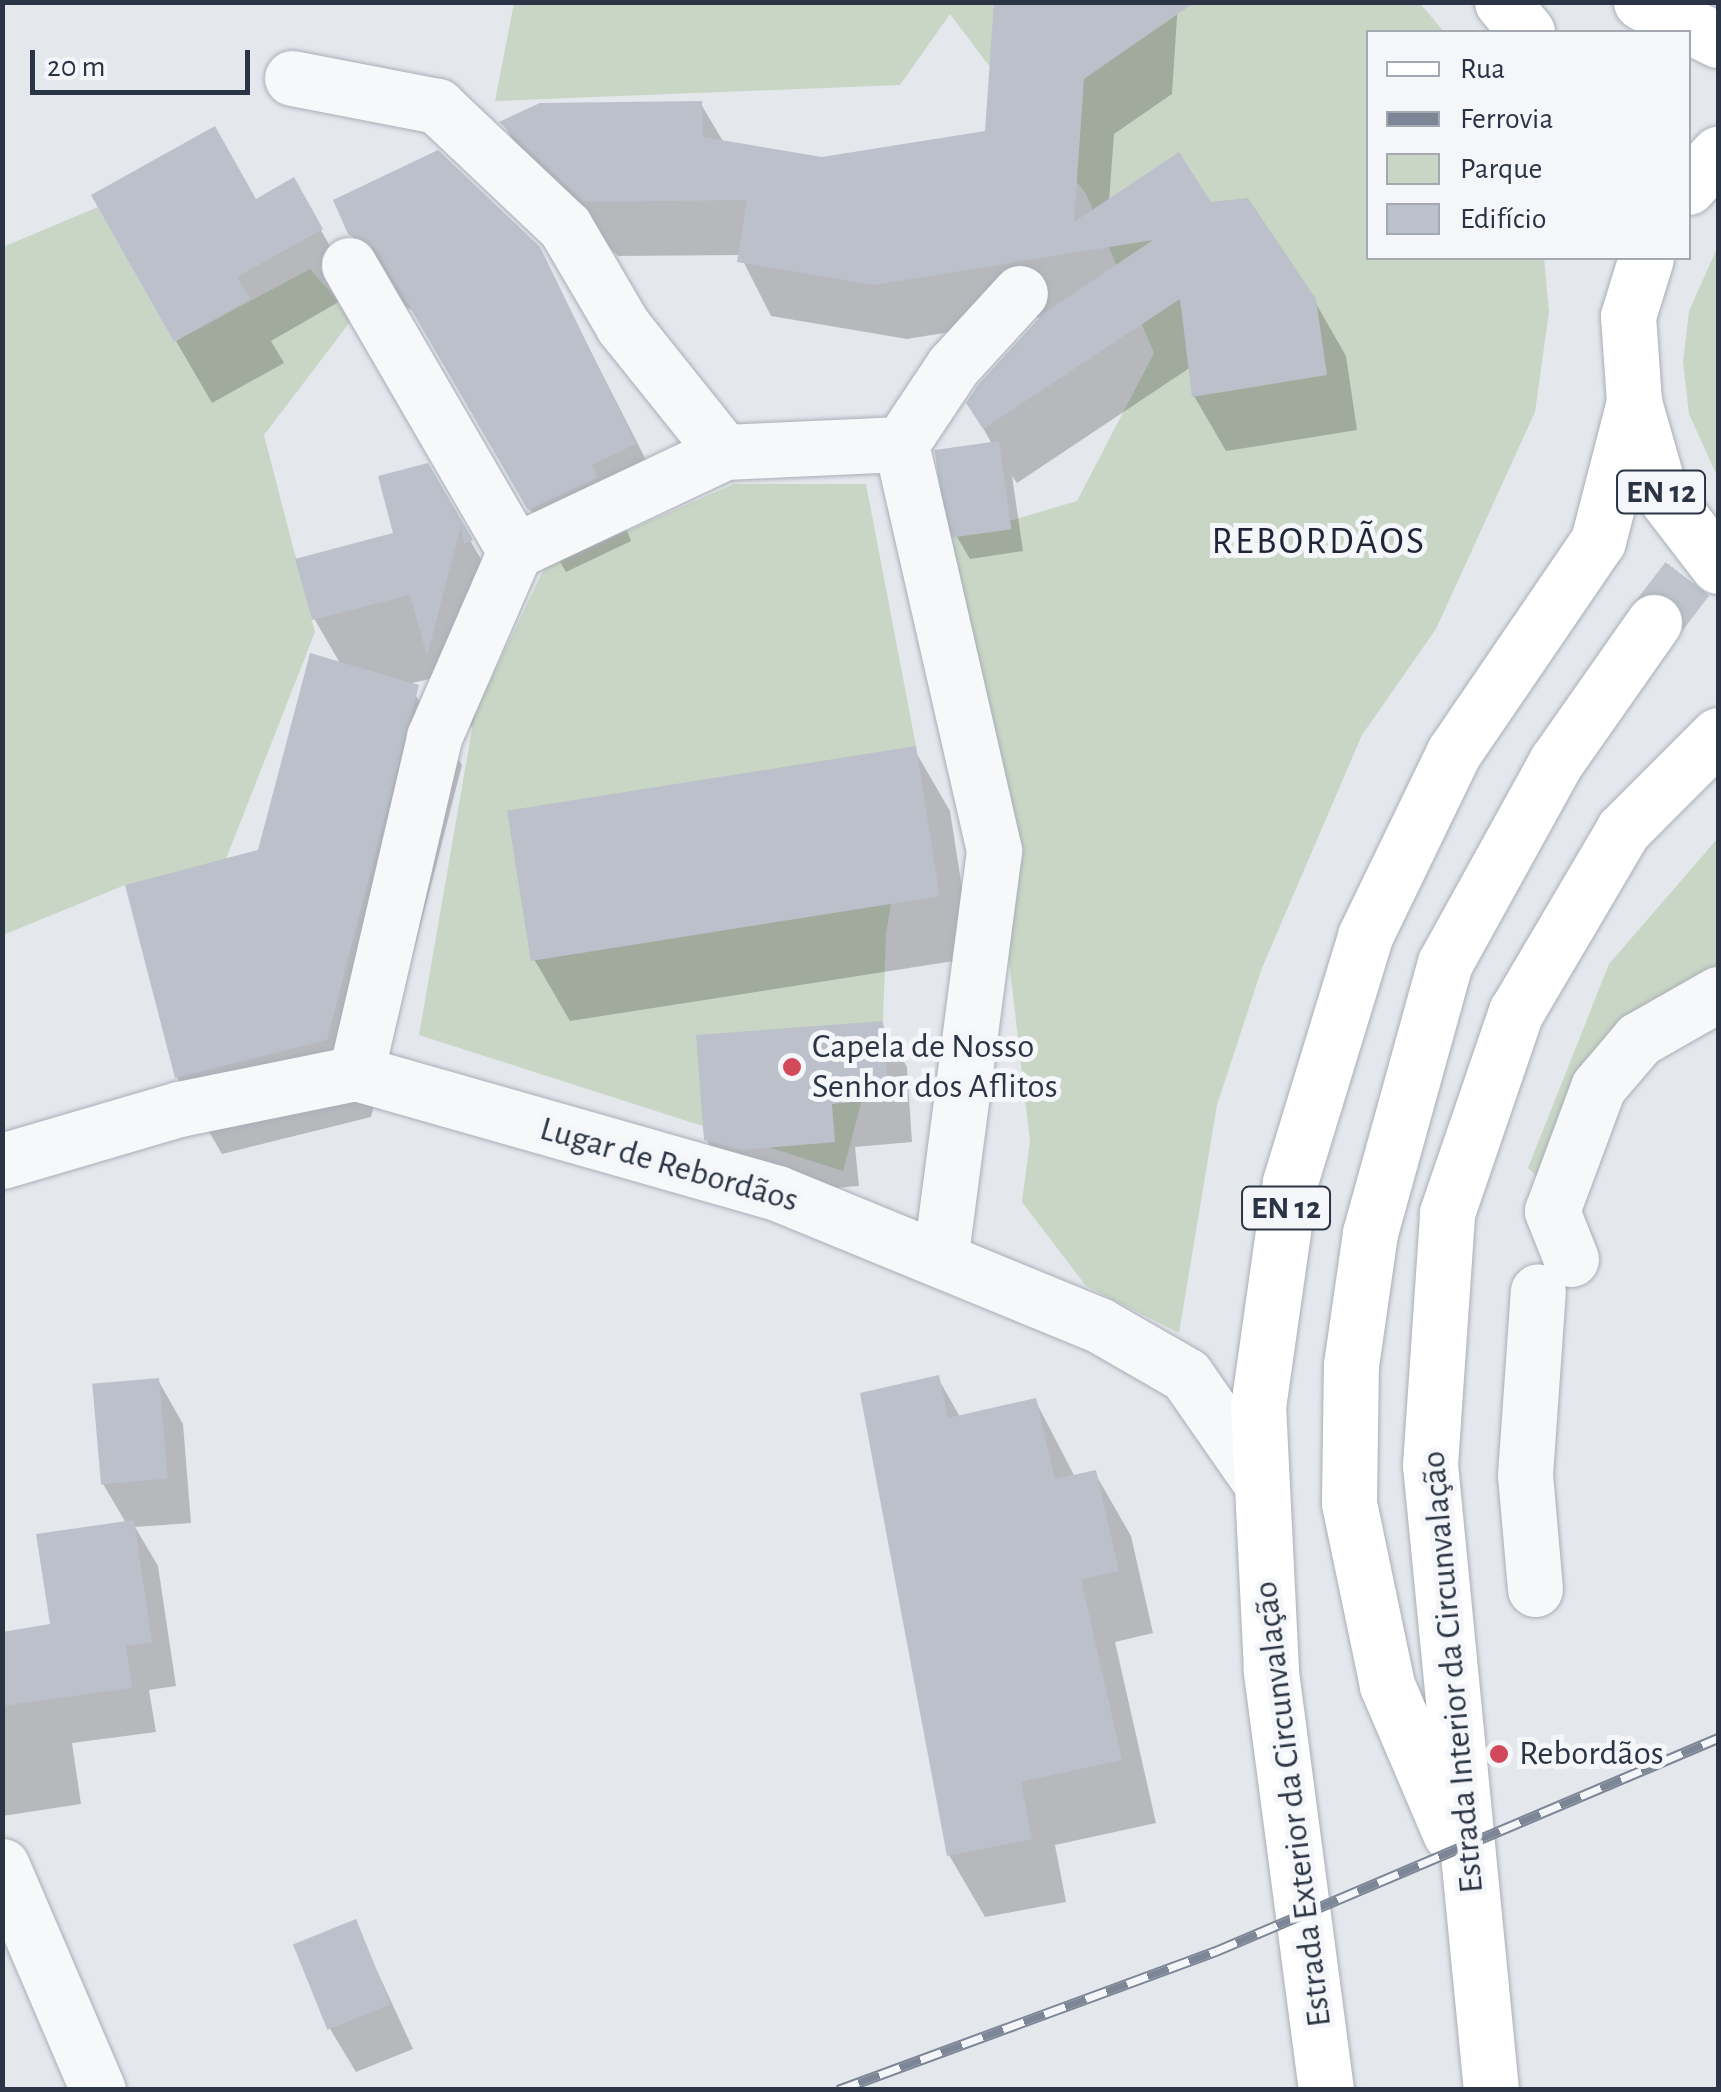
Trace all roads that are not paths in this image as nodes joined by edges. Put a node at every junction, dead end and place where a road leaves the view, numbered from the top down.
1 (1502, 2) edge
2 (1641, 2) edge
3 (1525, 30) edge
4 (1718, 40) edge
5 (292, 78) dead end
6 (1718, 154) edge
7 (1691, 183) edge
8 (1621, 260) edge
9 (1645, 260) edge
10 (349, 265) dead end
11 (1020, 293) dead end
12 (1628, 316) junction
13 (1634, 402) junction
14 (901, 444) junction
15 (724, 452) junction
16 (515, 552) junction
17 (1718, 566) edge
18 (1654, 622) tunnel mouth
19 (1718, 735) edge
20 (1718, 994) edge
21 (356, 1074) junction
22 (2, 1160) edge
23 (941, 1255) junction
24 (1261, 1482) junction
25 (1535, 1588) dead end
26 (2, 1866) edge
27 (1470, 1881) junction
28 (98, 2090) edge
29 (1326, 2090) edge
30 (1491, 2090) edge

1 - 3 main road
2 - 4 main road
5 - 15 street
6 - 7 main road
8 - 12 main road
9 - 12 main road, EN 12
10 - 16 street
11 - 14 street
12 - 13 main road, EN 12
13 - 17 main road, EN 12
13 - 24 main road, Estrada Exterior da Circunvalação / EN 12
14 - 15 street
14 - 23 street
15 - 16 street
16 - 21 street
18 - 27 main road
19 - 27 main road, Estrada Interior da Circunvalação
20 - 25 street
21 - 22 street, Lugar de Rebordãos
21 - 23 street, Lugar de Rebordãos
23 - 24 street, Lugar de Rebordãos
24 - 29 main road, Estrada Exterior da Circunvalação / EN 12
26 - 28 street
27 - 30 main road, Estrada Interior da Circunvalação

